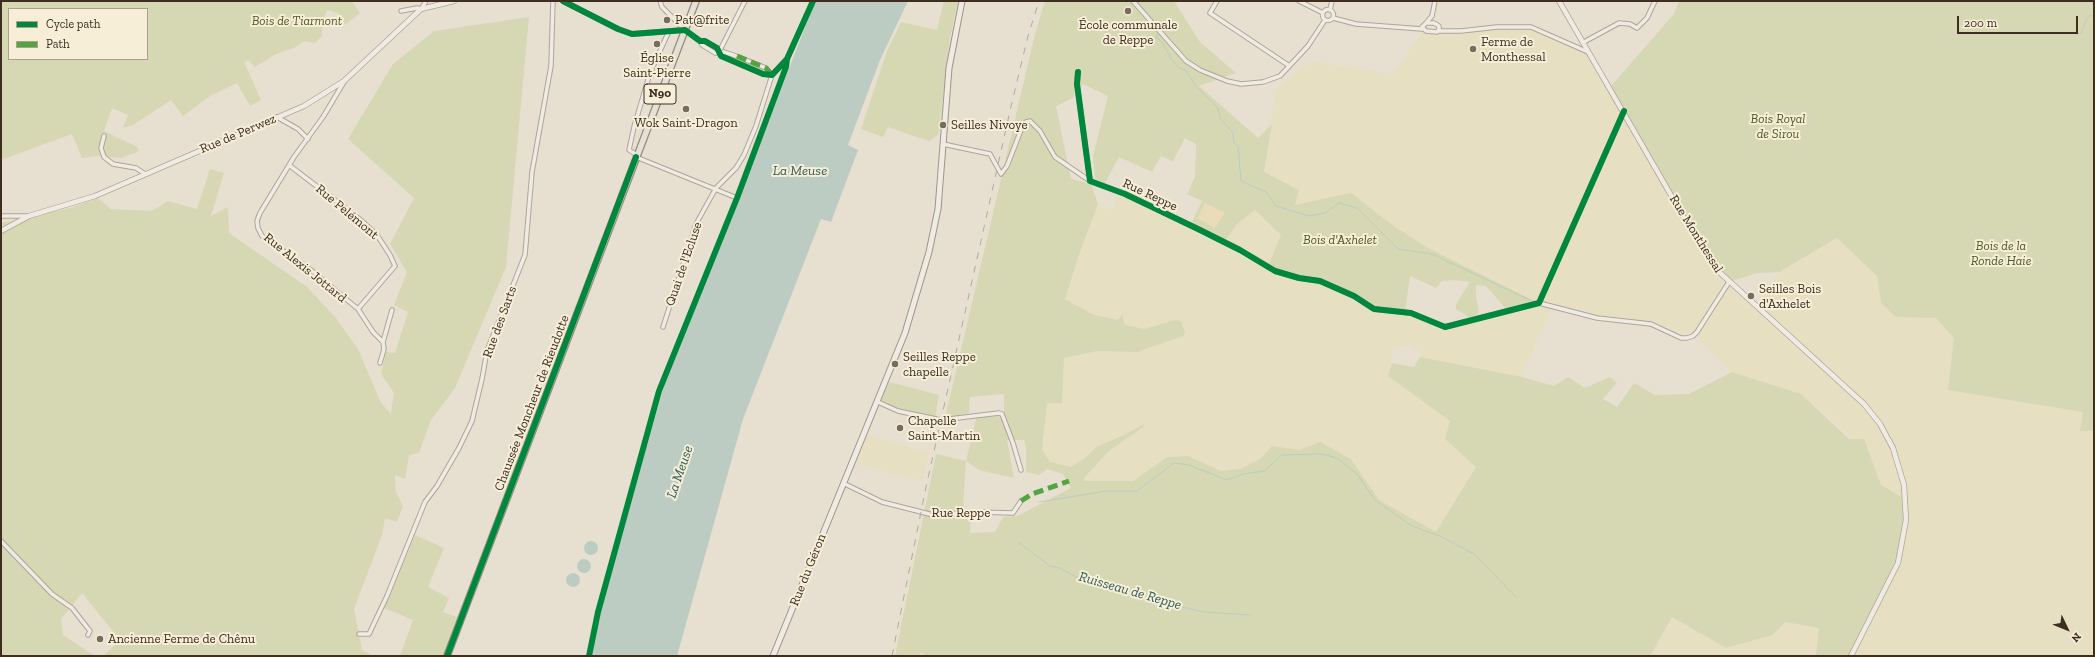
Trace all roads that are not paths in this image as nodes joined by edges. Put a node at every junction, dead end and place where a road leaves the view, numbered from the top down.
1 (426, 1) edge
2 (454, 1) edge
3 (553, 1) edge
4 (563, 1) edge
5 (576, 1) edge
6 (660, 1) edge
7 (696, 1) edge
8 (745, 1) edge
9 (813, 1) edge
10 (962, 1) edge
11 (1133, 1) edge
12 (1217, 1) edge
13 (1299, 1) edge
14 (1332, 1) edge
15 (1435, 1) edge
16 (1559, 1) edge
17 (1655, 1) edge
18 (572, 6) junction
19 (422, 10) junction
20 (1330, 10) junction
21 (401, 11) dead end
22 (1323, 13) junction
23 (1432, 16) junction
24 (1333, 18) junction
25 (1325, 20) junction
26 (1426, 23) junction
27 (1436, 24) junction
28 (1422, 29) junction
29 (1439, 29) junction
30 (684, 30) junction
31 (669, 31) junction
32 (1584, 42) junction
33 (719, 52) junction
34 (1591, 54) junction
35 (1288, 65) junction
36 (1078, 72) dead end
37 (772, 75) junction
38 (344, 81) junction
39 (1624, 112) junction
40 (277, 117) junction
41 (104, 136) dead end
42 (308, 139) junction
43 (943, 144) junction
44 (637, 156) junction
45 (289, 165) junction
46 (145, 174) junction
47 (1090, 181) junction
48 (716, 188) junction
49 (737, 198) dead end
50 (1, 216) edge
51 (29, 216) junction
52 (1, 231) edge
53 (1729, 282) junction
54 (1539, 303) junction
55 (358, 309) junction
56 (392, 310) dead end
57 (663, 327) dead end
58 (383, 342) junction
59 (380, 363) dead end
60 (878, 402) junction
61 (1021, 470) dead end
62 (843, 483) junction
63 (1021, 501) dead end
64 (1, 541) edge
65 (359, 634) dead end
66 (88, 635) dead end
67 (447, 656) edge
68 (773, 656) edge
69 (1851, 656) edge

1 - 19 street
2 - 19 street, Rue de Perwez
3 - 65 street, Rue des Sarts
4 - 18 street
5 - 18 street
6 - 30 street
7 - 30 main road, N90
8 - 33 street
9 - 37 street
10 - 43 main road
11 - 35 street
12 - 35 street
13 - 22 street
14 - 20 street
15 - 23 street
16 - 32 street, Rue Monthessal
17 - 32 street
18 - 31 street
19 - 21 street, Rue de Perwez
19 - 38 street, Rue de Perwez
20 - 22 street
20 - 24 street
22 - 25 street
23 - 26 street
23 - 27 street
24 - 25 street
24 - 28 street
25 - 35 street
26 - 27 street
26 - 28 street
27 - 29 street
28 - 29 street
29 - 34 street
30 - 31 street
30 - 33 street
30 - 44 main road, N90
31 - 44 street
32 - 34 street, Rue Monthessal
33 - 37 street
34 - 39 street, Rue Monthessal
36 - 47 street
37 - 48 street, Quai de l'Ecluse
38 - 40 street, Rue de Perwez
38 - 42 street
39 - 53 street, Rue Monthessal
39 - 54 street
40 - 42 street
40 - 46 street, Rue de Perwez
41 - 46 street
42 - 45 street
43 - 47 street, Rue Reppe
43 - 60 main road
44 - 48 street
44 - 67 main road, Chaussée Moncheur de Rieudotte / N90
45 - 55 street, Rue Alexis Jottard
45 - 55 street, Rue Pelémont
46 - 51 street, Rue de Perwez
47 - 54 street, Rue Reppe
48 - 49 street
48 - 57 street, Quai de l'Ecluse
50 - 51 street, Rue de Perwez
51 - 52 street, Rue de Perwez
53 - 54 street
53 - 69 street, Rue Monthessal
55 - 58 street, Rue Alexis Jottard
56 - 58 street
58 - 59 street
60 - 61 street
60 - 62 main road
62 - 63 street, Rue Reppe
62 - 68 main road, Rue du Géron
64 - 66 street

